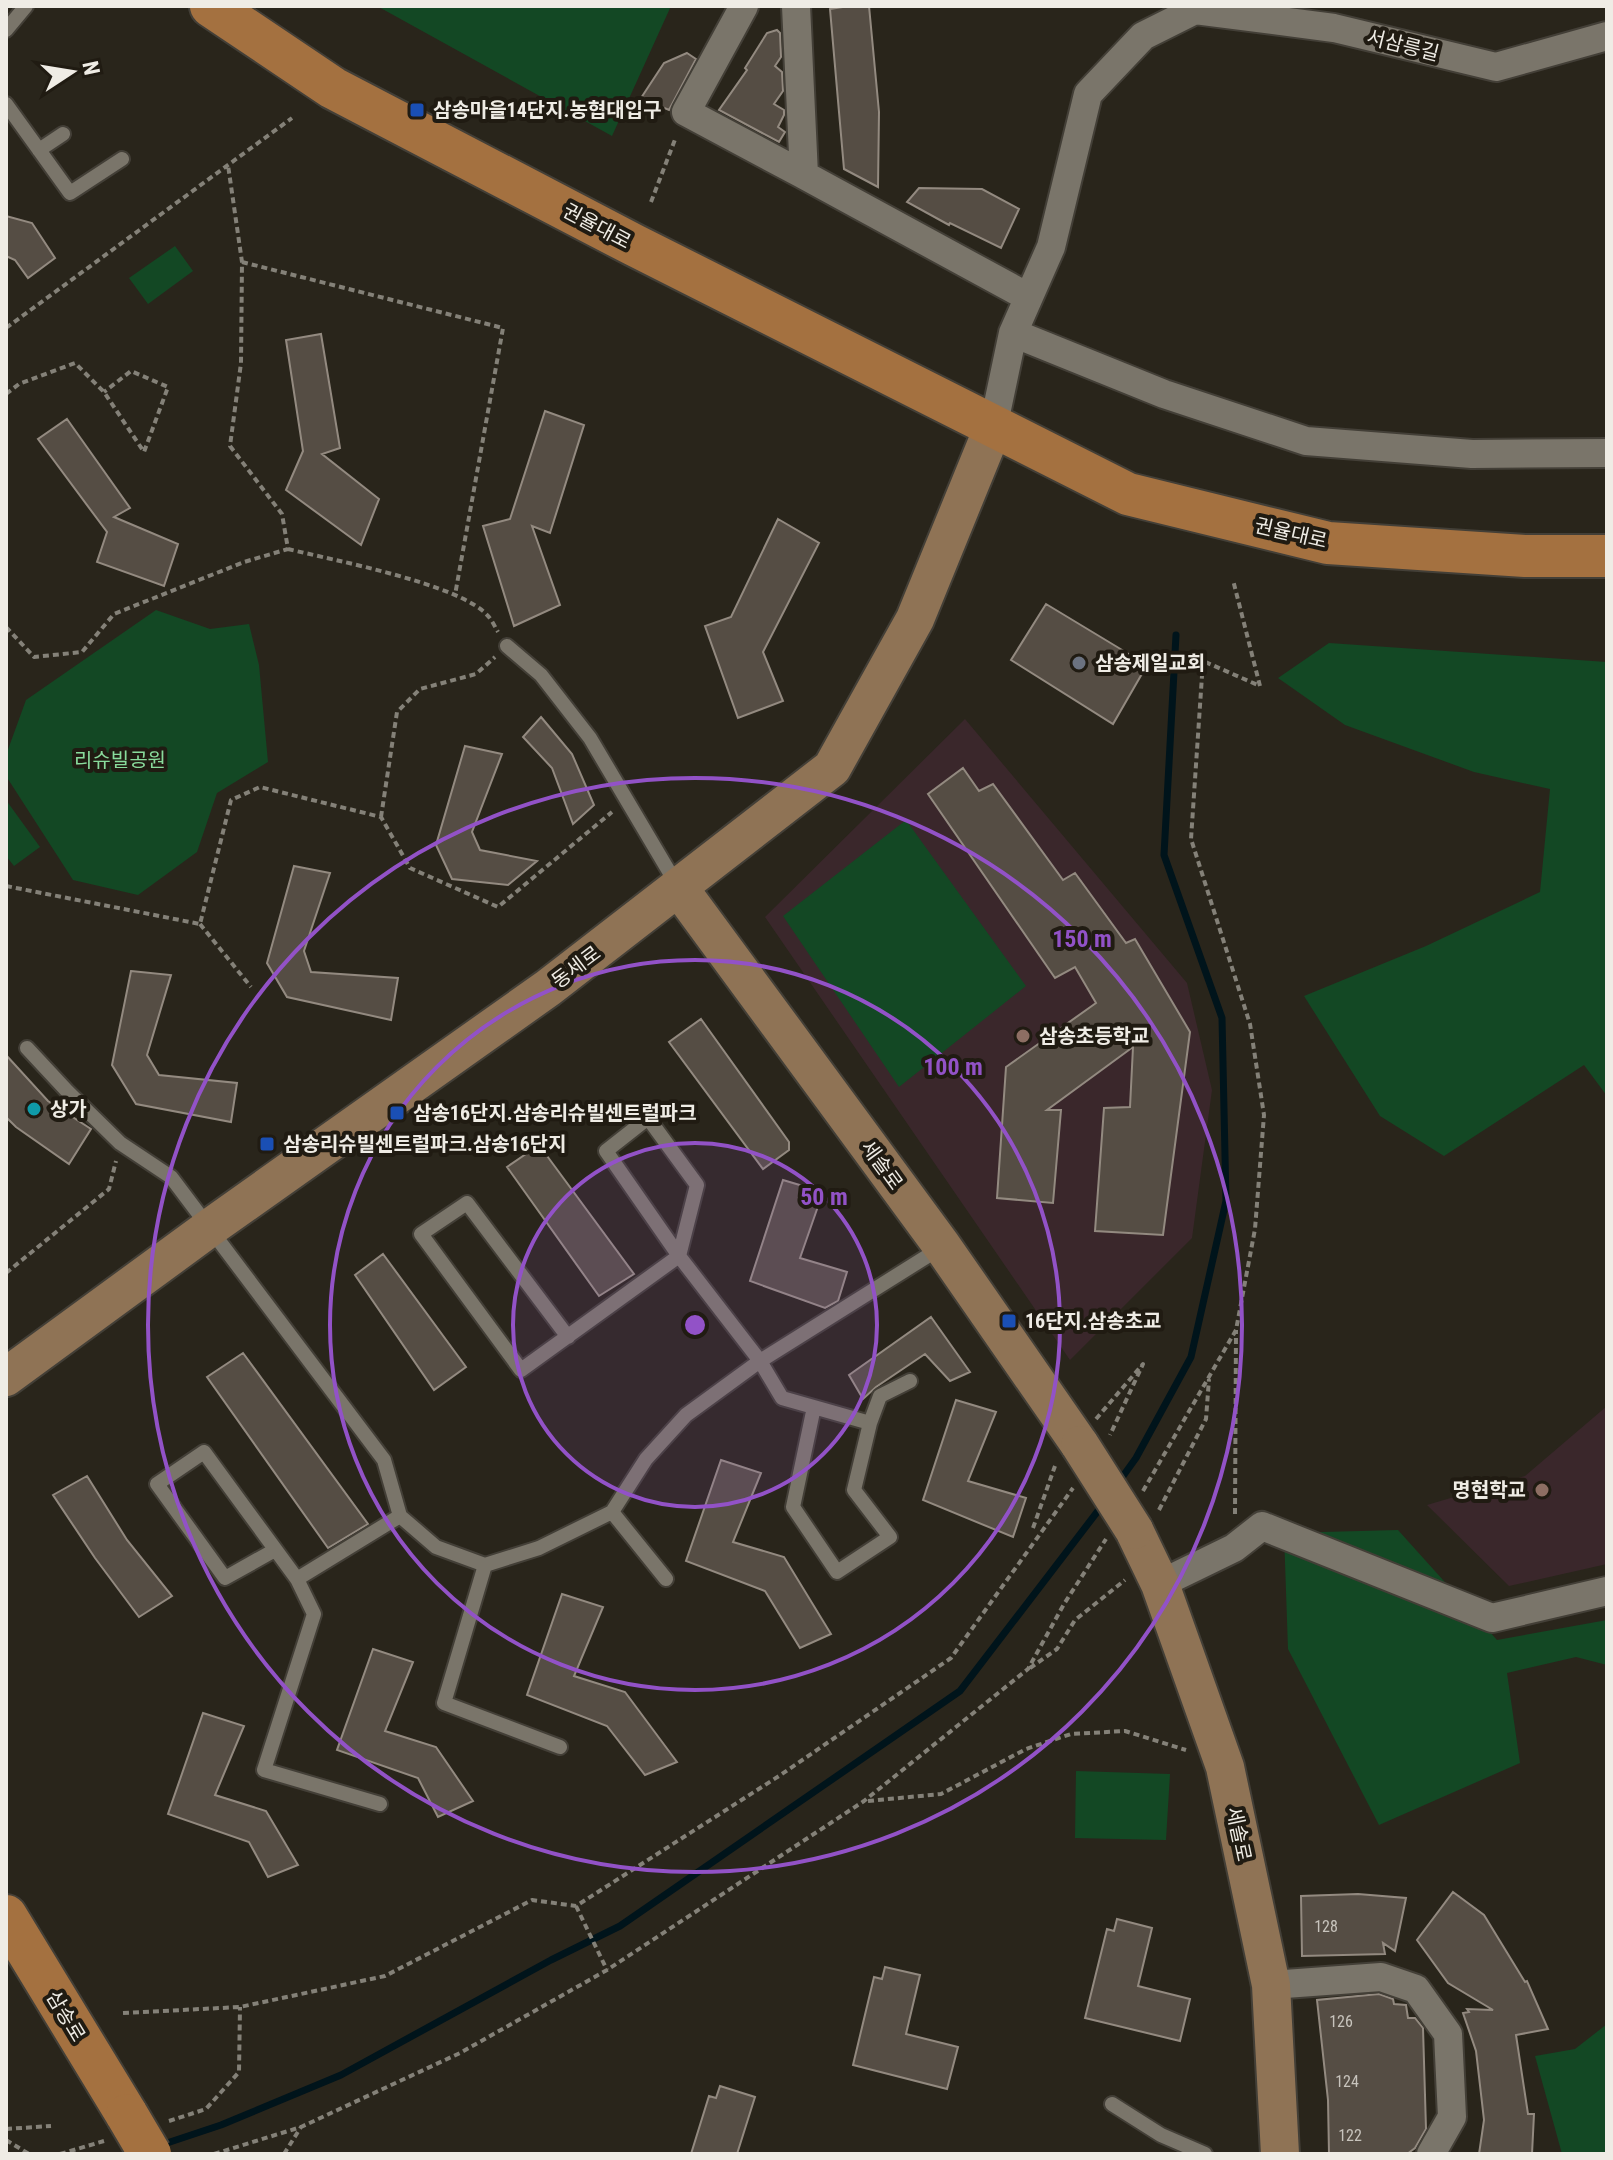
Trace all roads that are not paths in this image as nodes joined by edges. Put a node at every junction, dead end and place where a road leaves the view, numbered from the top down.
1 (26, 6) edge
2 (211, 6) edge
3 (744, 6) edge
4 (796, 6) edge
5 (1196, 8) edge
6 (6, 30) edge
7 (1607, 36) edge
8 (6, 104) edge
9 (63, 134) dead end
10 (39, 150) junction
11 (122, 159) dead end
12 (804, 175) junction
13 (1028, 297) junction
14 (1013, 333) junction
15 (993, 428) junction
16 (1607, 453) edge
17 (1607, 556) edge
18 (507, 646) road end
19 (679, 888) junction
20 (27, 1048) dead end
21 (208, 1229) junction
22 (942, 1246) junction
23 (679, 1256) junction
24 (568, 1337) junction
25 (760, 1361) junction
26 (6, 1377) edge
27 (910, 1381) dead end
28 (814, 1407) junction
29 (870, 1423) junction
30 (612, 1512) junction
31 (400, 1516) junction
32 (275, 1550) junction
33 (485, 1565) junction
34 (297, 1579) junction
35 (666, 1579) dead end
36 (1142, 1582) junction
37 (1607, 1591) edge
38 (560, 1747) dead end
39 (380, 1804) dead end
40 (6, 1916) edge
41 (1271, 1985) junction
42 (1112, 2104) dead end
43 (138, 2133) edge
44 (1205, 2154) edge
45 (1280, 2154) edge
46 (1431, 2154) edge

1 - 6 lane
2 - 15 main road, 권율대로
3 - 12 street
4 - 12 street
5 - 7 street, 서삼릉길
5 - 13 street, 서삼릉길
8 - 10 lane
9 - 10 lane
10 - 11 lane
12 - 13 street
13 - 14 street
14 - 15 street
14 - 16 street
15 - 17 main road, 권율대로
15 - 19 street, 동세로
18 - 19 lane
19 - 21 street, 동세로
19 - 22 street, 세솔로
20 - 21 lane
21 - 26 street, 동세로
21 - 31 lane
22 - 25 lane
22 - 36 street, 세솔로, bridge
23 - 23 lane
23 - 24 lane
23 - 25 lane
24 - 24 lane
25 - 28 lane
25 - 30 lane
27 - 29 lane
28 - 29 lane
28 - 29 lane
30 - 33 lane
30 - 35 lane
31 - 33 lane
31 - 34 lane
32 - 32 lane
32 - 34 lane
33 - 38 lane
34 - 39 lane
36 - 37 street
36 - 41 street, 세솔로
40 - 43 main road, 삼송로
41 - 45 street, 세솔로
41 - 46 street
42 - 44 lane

